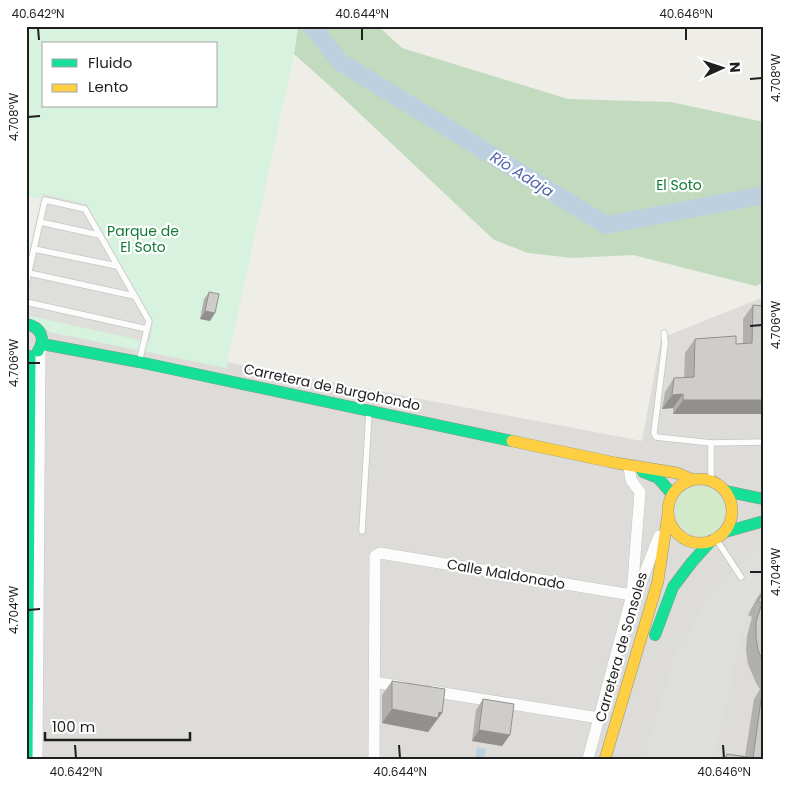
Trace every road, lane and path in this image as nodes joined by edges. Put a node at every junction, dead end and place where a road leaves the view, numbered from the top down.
1 (40, 222) junction
2 (99, 235) junction
3 (34, 249) junction
4 (117, 266) junction
5 (29, 273) junction
6 (26, 284) edge
7 (134, 296) junction
8 (26, 302) edge
9 (26, 324) edge
10 (147, 329) junction
11 (664, 334) dead end
12 (41, 346) junction
13 (28, 356) edge
14 (139, 362) junction
15 (369, 410) junction
16 (764, 442) edge
17 (710, 443) junction
18 (616, 463) junction
19 (629, 467) junction
20 (691, 479) junction
21 (710, 480) junction
22 (725, 490) junction
23 (672, 494) junction
24 (764, 499) edge
25 (667, 517) junction
26 (764, 521) edge
27 (362, 531) dead end
28 (717, 537) junction
29 (741, 577) dead end
30 (632, 595) junction
31 (652, 642) dead end
32 (374, 682) junction
33 (600, 718) junction
34 (28, 759) edge
35 (37, 759) edge
36 (374, 759) edge
37 (588, 759) edge
38 (605, 759) edge

1 - 2 lane
1 - 2 lane
1 - 3 lane
2 - 4 lane
3 - 4 lane
3 - 5 lane
4 - 7 lane
5 - 6 lane
5 - 7 lane
7 - 10 lane
8 - 10 lane
9 - 12 main road
10 - 14 lane
11 - 17 lane
12 - 13 main road
12 - 14 main road, Carretera de Burgohondo
12 - 35 street
13 - 34 main road
14 - 15 main road, Carretera de Burgohondo
15 - 18 main road, Carretera de Burgohondo
15 - 27 lane
16 - 17 lane
17 - 21 lane
18 - 19 main road, Carretera de Burgohondo
18 - 20 main road, Carretera de Burgohondo
19 - 23 main road, Carretera de Burgohondo
19 - 30 street
20 - 21 main road
20 - 23 main road
21 - 22 main road
22 - 24 main road
22 - 28 main road
23 - 25 main road
25 - 28 main road
25 - 30 street
25 - 38 main road, Carretera de Sonsoles
26 - 28 main road
28 - 29 lane
28 - 31 main road, Carretera de Sonsoles
30 - 32 street, Calle Maldonado
30 - 33 street
32 - 33 street
32 - 36 street
33 - 37 street

